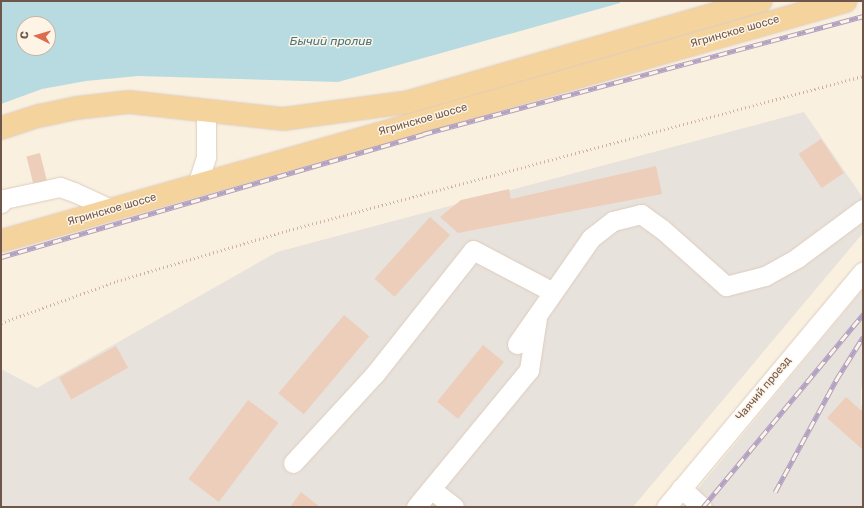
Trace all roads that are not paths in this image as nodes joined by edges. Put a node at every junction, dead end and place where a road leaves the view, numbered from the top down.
1 (761, 1) edge
2 (846, 1) edge
3 (206, 111) junction
4 (1, 128) edge
5 (197, 185) junction
6 (1, 203) edge
7 (863, 209) edge
8 (113, 210) junction
9 (1, 241) edge
10 (863, 271) edge
11 (553, 292) junction
12 (538, 314) junction
13 (517, 344) dead end
14 (293, 463) dead end
15 (681, 488) junction
16 (431, 489) junction
17 (416, 507) edge
18 (454, 507) edge
19 (666, 507) edge
20 (702, 507) edge

1 - 3 main road, Ягринское шоссе
2 - 5 main road, Ягринское шоссе
3 - 4 main road, Ягринское шоссе
3 - 5 street
5 - 8 main road, Ягринское шоссе
6 - 8 street
7 - 11 street
8 - 9 main road, Ягринское шоссе
10 - 15 street, Чаячий проезд
11 - 12 street
11 - 14 street
12 - 13 street
12 - 16 street
15 - 19 street, Чаячий проезд
15 - 20 street
16 - 17 street
16 - 18 street

